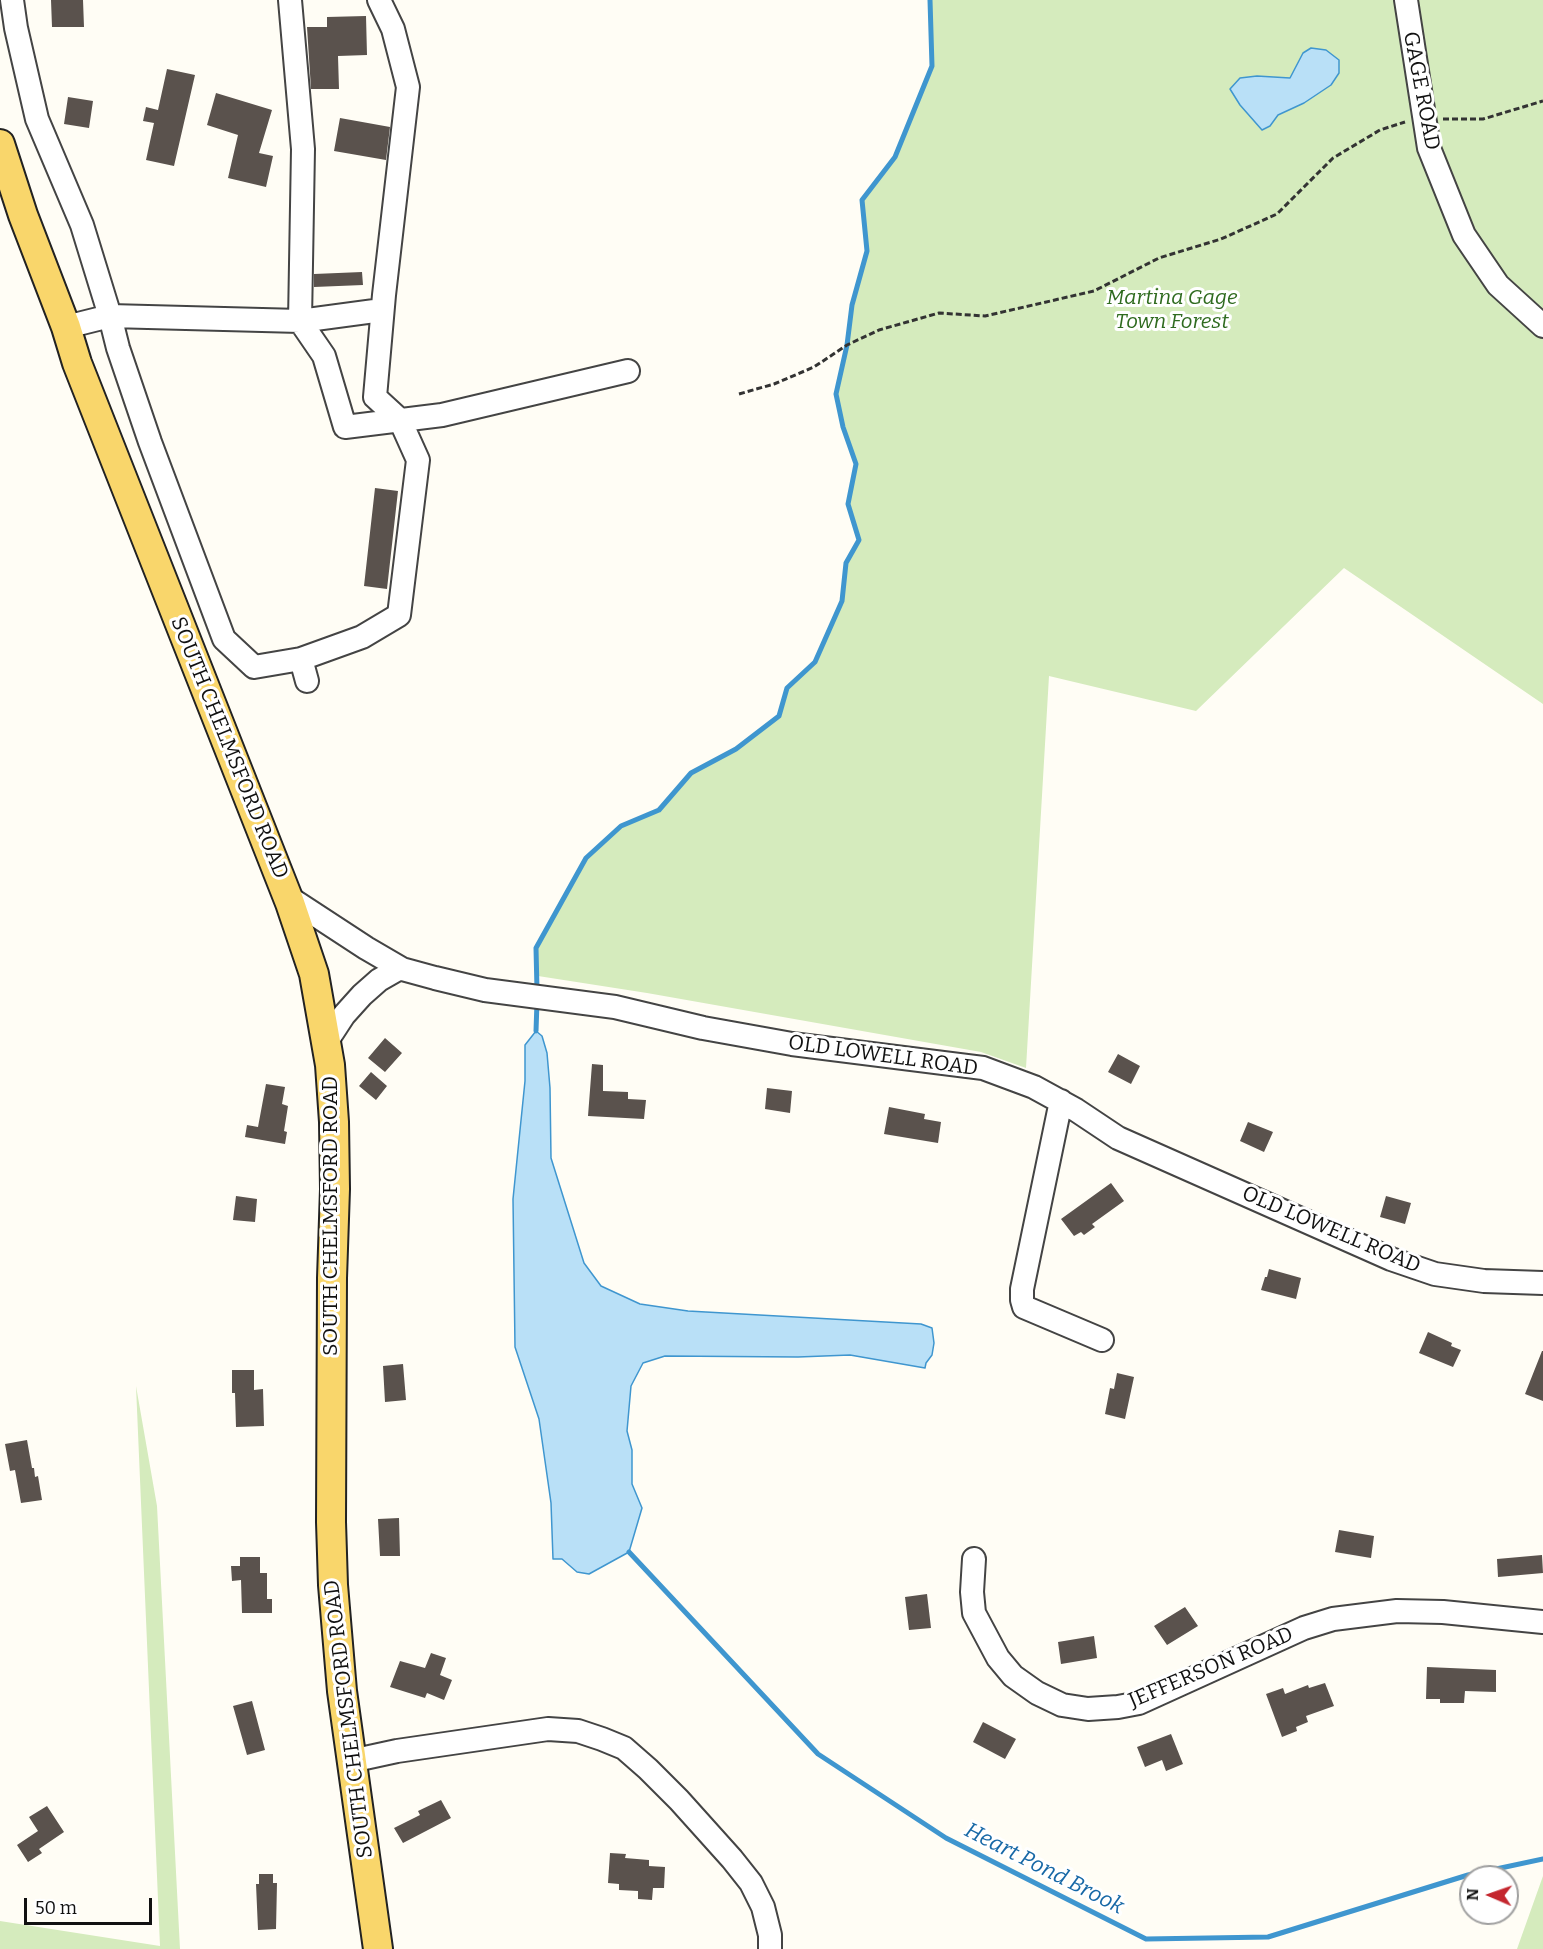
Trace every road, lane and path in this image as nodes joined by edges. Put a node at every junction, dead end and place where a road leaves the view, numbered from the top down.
1 (12, 0) edge
2 (290, 0) edge
3 (380, 0) edge
4 (1406, 0) edge
5 (1543, 101) edge
6 (1425, 115) junction
7 (0, 144) edge
8 (382, 310) junction
9 (110, 316) junction
10 (300, 321) junction
11 (1543, 326) edge
12 (66, 327) junction
13 (628, 371) dead end
14 (739, 394) dead end
15 (400, 420) junction
16 (288, 897) junction
17 (400, 968) junction
18 (327, 1041) junction
19 (1061, 1101) junction
20 (1543, 1282) edge
21 (1102, 1340) dead end
22 (974, 1559) dead end
23 (1543, 1622) edge
24 (351, 1761) junction
25 (378, 1949) edge
26 (770, 1949) edge

1 - 9 street
2 - 10 street
3 - 8 street
4 - 6 street, GAGE ROAD
5 - 6 path
6 - 11 street, GAGE ROAD
6 - 14 path
7 - 12 main road, SOUTH CHELMSFORD ROAD
8 - 10 street
8 - 15 street
9 - 10 street
9 - 12 street
9 - 15 street
10 - 15 street
12 - 16 main road, SOUTH CHELMSFORD ROAD
13 - 15 street
16 - 17 street, OLD LOWELL ROAD
16 - 18 main road, SOUTH CHELMSFORD ROAD
17 - 18 street
17 - 19 street, OLD LOWELL ROAD
18 - 24 main road, SOUTH CHELMSFORD ROAD
19 - 20 street, OLD LOWELL ROAD
19 - 21 street
22 - 23 street, JEFFERSON ROAD
24 - 25 main road, SOUTH CHELMSFORD ROAD
24 - 26 street

